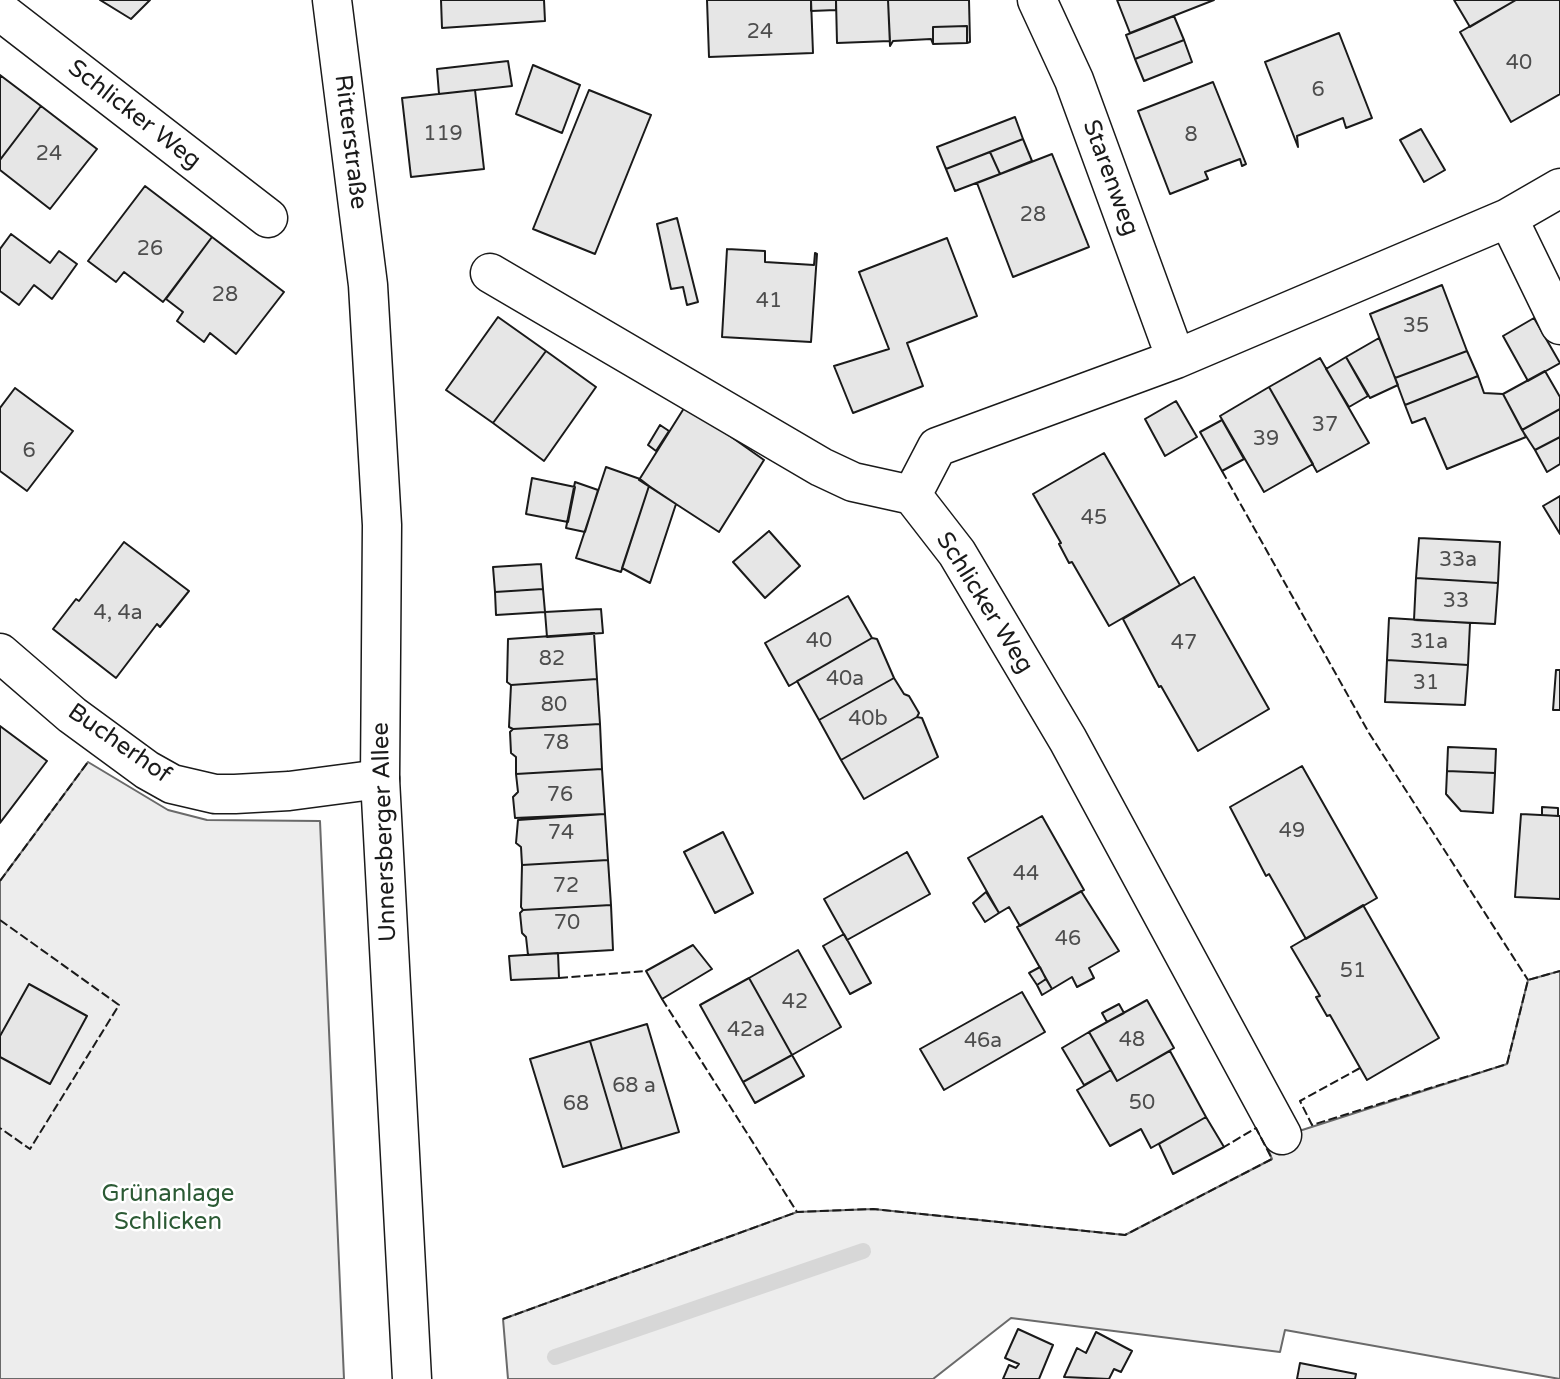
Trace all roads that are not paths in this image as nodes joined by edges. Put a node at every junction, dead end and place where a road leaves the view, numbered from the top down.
1 (332, 0) edge
2 (1037, 0) edge
3 (0, 11) edge
4 (1560, 188) edge
5 (268, 218) dead end
6 (1507, 218) junction
7 (490, 273) dead end
8 (368, 285) joint
9 (1560, 325) edge
10 (1176, 359) junction
11 (912, 495) junction
12 (0, 653) edge
13 (380, 779) junction
14 (1282, 1135) dead end
15 (412, 1379) edge

1 - 8 street, Ritterstraße
2 - 10 street, Starenweg
3 - 5 street, Schlicker Weg
4 - 6 street
6 - 9 street
6 - 10 street
7 - 11 street
8 - 13 street, Unnersberger Allee
10 - 11 street
11 - 14 street, Schlicker Weg
12 - 13 street, Bucherhof
13 - 15 street, Unnersberger Allee

